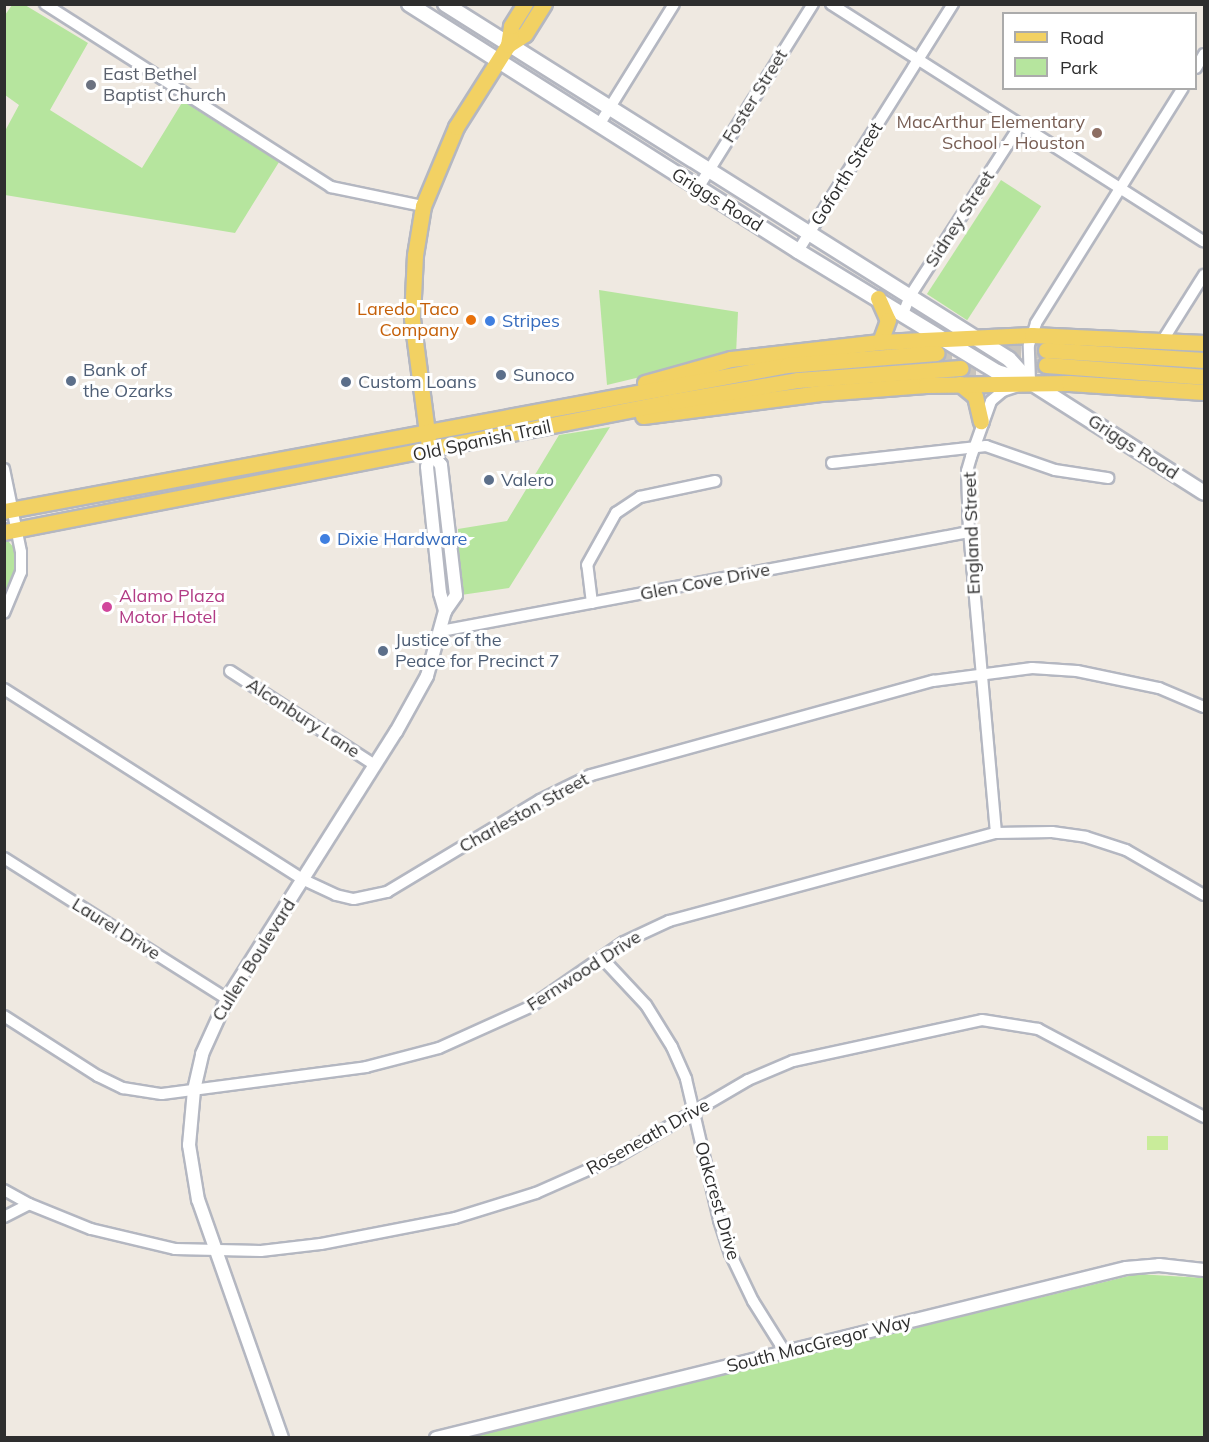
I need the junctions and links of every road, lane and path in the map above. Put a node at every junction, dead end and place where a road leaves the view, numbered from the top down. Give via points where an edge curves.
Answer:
1 (45, 4) edge
2 (409, 4) edge
3 (445, 4) edge
4 (525, 4) edge
5 (544, 4) edge
6 (674, 4) edge
7 (813, 4) edge
8 (831, 4) edge
9 (953, 4) edge
10 (508, 45) junction
11 (917, 60) junction
12 (498, 61) junction
13 (1182, 90) edge
14 (610, 106) junction
15 (599, 125) junction
16 (1020, 125) junction
17 (710, 169) junction
18 (698, 188) junction
19 (1119, 188) junction
20 (423, 206) junction
21 (810, 232) junction
22 (1204, 242) edge
23 (798, 251) junction
24 (1204, 275) edge
25 (910, 296) junction
26 (879, 298) junction
27 (903, 314) junction
28 (1032, 335) junction
29 (972, 336) junction
30 (1163, 340) junction
31 (880, 342) junction
32 (1204, 343) edge
33 (939, 345) junction
34 (1204, 360) edge
35 (961, 368) tunnel mouth
36 (1204, 376) edge
37 (1030, 382) junction
38 (960, 384) junction
39 (1204, 392) edge
40 (617, 395) junction
41 (600, 398) junction
42 (608, 415) junction
43 (981, 422) junction
44 (427, 430) junction
45 (974, 446) junction
46 (430, 452) junction
47 (292, 456) junction
48 (832, 463) dead end
49 (4, 469) edge
50 (294, 478) junction
51 (1108, 478) dead end
52 (159, 481) junction
53 (715, 481) dead end
54 (1204, 493) edge
55 (161, 503) junction
56 (8, 511) edge
57 (10, 531) edge
58 (969, 532) junction
59 (592, 603) junction
60 (4, 614) edge
61 (441, 632) junction
62 (230, 671) dead end
63 (980, 672) junction
64 (4, 689) edge
65 (1204, 707) edge
66 (375, 765) junction
67 (996, 833) junction
68 (4, 858) edge
69 (304, 880) junction
70 (1204, 895) edge
71 (602, 958) junction
72 (227, 999) junction
73 (4, 1016) edge
74 (194, 1090) junction
75 (693, 1112) junction
76 (1204, 1117) edge
77 (4, 1190) edge
78 (29, 1204) junction
79 (4, 1217) edge
80 (217, 1253) junction
81 (1204, 1270) edge
82 (785, 1352) junction
83 (282, 1437) edge
84 (436, 1437) edge

1 - 20 street via 331,187
2 - 12 main road, Griggs Road
3 - 10 main road, Griggs Road
4 - 10 main road, Cullen Boulevard via 511,26
5 - 10 main road, Cullen Boulevard via 525,34
6 - 14 street
7 - 17 street, Foster Street
8 - 11 street
9 - 11 street, Goforth Street
10 - 12 main road, Cullen Boulevard
10 - 14 main road, Griggs Road
11 - 16 street
11 - 21 street, Goforth Street
12 - 15 main road, Griggs Road
12 - 20 main road, Cullen Boulevard via 456,127
13 - 19 street
14 - 15 street
14 - 17 main road, Griggs Road
15 - 18 main road, Griggs Road
16 - 19 street
16 - 25 street, Sidney Street
17 - 18 street, Foster Street
17 - 21 main road, Griggs Road
18 - 23 main road, Griggs Road
19 - 22 street
19 - 28 street
20 - 44 main road, Cullen Boulevard via 415,255 412,318
21 - 23 street, Goforth Street
21 - 25 main road, Griggs Road
23 - 26 main road, Griggs Road
24 - 30 street
25 - 27 street, Sidney Street
25 - 29 main road, Griggs Road
26 - 27 main road, Griggs Road
26 - 31 main road via 888,320
27 - 33 main road, Griggs Road
28 - 29 main road
28 - 30 main road
28 - 37 street
29 - 33 main road
29 - 37 main road, Griggs Road via 1009,359
30 - 32 main road
31 - 33 main road
31 - 40 main road via 731,359 670,374
33 - 37 main road, Griggs Road
33 - 40 main road, Old Spanish Trail via 787,365
34 - 36 main road via 1046,358
35 - 42 main road, Old Spanish Trail via 798,380
37 - 38 main road
37 - 39 main road via 1135,385
37 - 43 street, England Street via 997,396
37 - 54 main road, Griggs Road
38 - 42 main road via 821,393 649,416
38 - 43 main road via 975,396
40 - 41 main road, Old Spanish Trail
41 - 42 main road
41 - 44 main road, Old Spanish Trail
42 - 46 main road, Old Spanish Trail
43 - 45 street, England Street
44 - 46 main road, Cullen Boulevard
44 - 47 main road, Old Spanish Trail
45 - 48 street
45 - 51 street via 986,446 1055,470
45 - 58 street, England Street via 967,471
46 - 50 main road, Old Spanish Trail
46 - 61 street, Cullen Boulevard via 441,465 454,553 456,594 446,611
47 - 50 main road
47 - 52 main road, Old Spanish Trail
49 - 56 street
50 - 55 main road, Old Spanish Trail
52 - 55 main road
52 - 56 main road, Old Spanish Trail
53 - 59 street via 640,497 616,513 587,565
55 - 57 main road, Old Spanish Trail
56 - 57 street
57 - 60 street via 21,572
58 - 59 street, Glen Cove Drive
58 - 63 street, England Street
59 - 61 street, Glen Cove Drive
61 - 66 street, Cullen Boulevard via 427,676
62 - 66 street, Alconbury Lane
63 - 65 street, Charleston Street via 1032,668 1077,671 1159,688
63 - 67 street, England Street
63 - 69 street, Charleston Street via 933,681 591,775 540,800 371,898 336,895
64 - 69 street, Charleston Street
66 - 69 street, Cullen Boulevard
67 - 70 street, Fernwood Drive via 1052,832 1086,837 1126,850
67 - 71 street, Fernwood Drive via 669,921 642,932
68 - 72 street, Laurel Drive
69 - 72 street, Cullen Boulevard
71 - 74 street, Fernwood Drive via 530,1007 439,1048 366,1067
71 - 75 street, Oakcrest Drive via 660,1026 686,1079
72 - 74 street, Cullen Boulevard via 202,1054
73 - 74 street, Fernwood Drive via 123,1088 162,1094
74 - 80 street, Cullen Boulevard via 189,1145 192,1169
75 - 76 street, Roseneath Drive via 748,1080 793,1061 982,1020 1038,1029
75 - 80 street, Roseneath Drive via 615,1158 501,1205 321,1244
75 - 82 street, Oakcrest Drive via 730,1253 753,1301
77 - 78 street, Roseneath Drive
78 - 79 street
78 - 80 street, Roseneath Drive via 143,1243
80 - 83 street, Cullen Boulevard
81 - 82 street, South MacGregor Way via 1159,1265 1126,1268
82 - 84 street, South MacGregor Way

